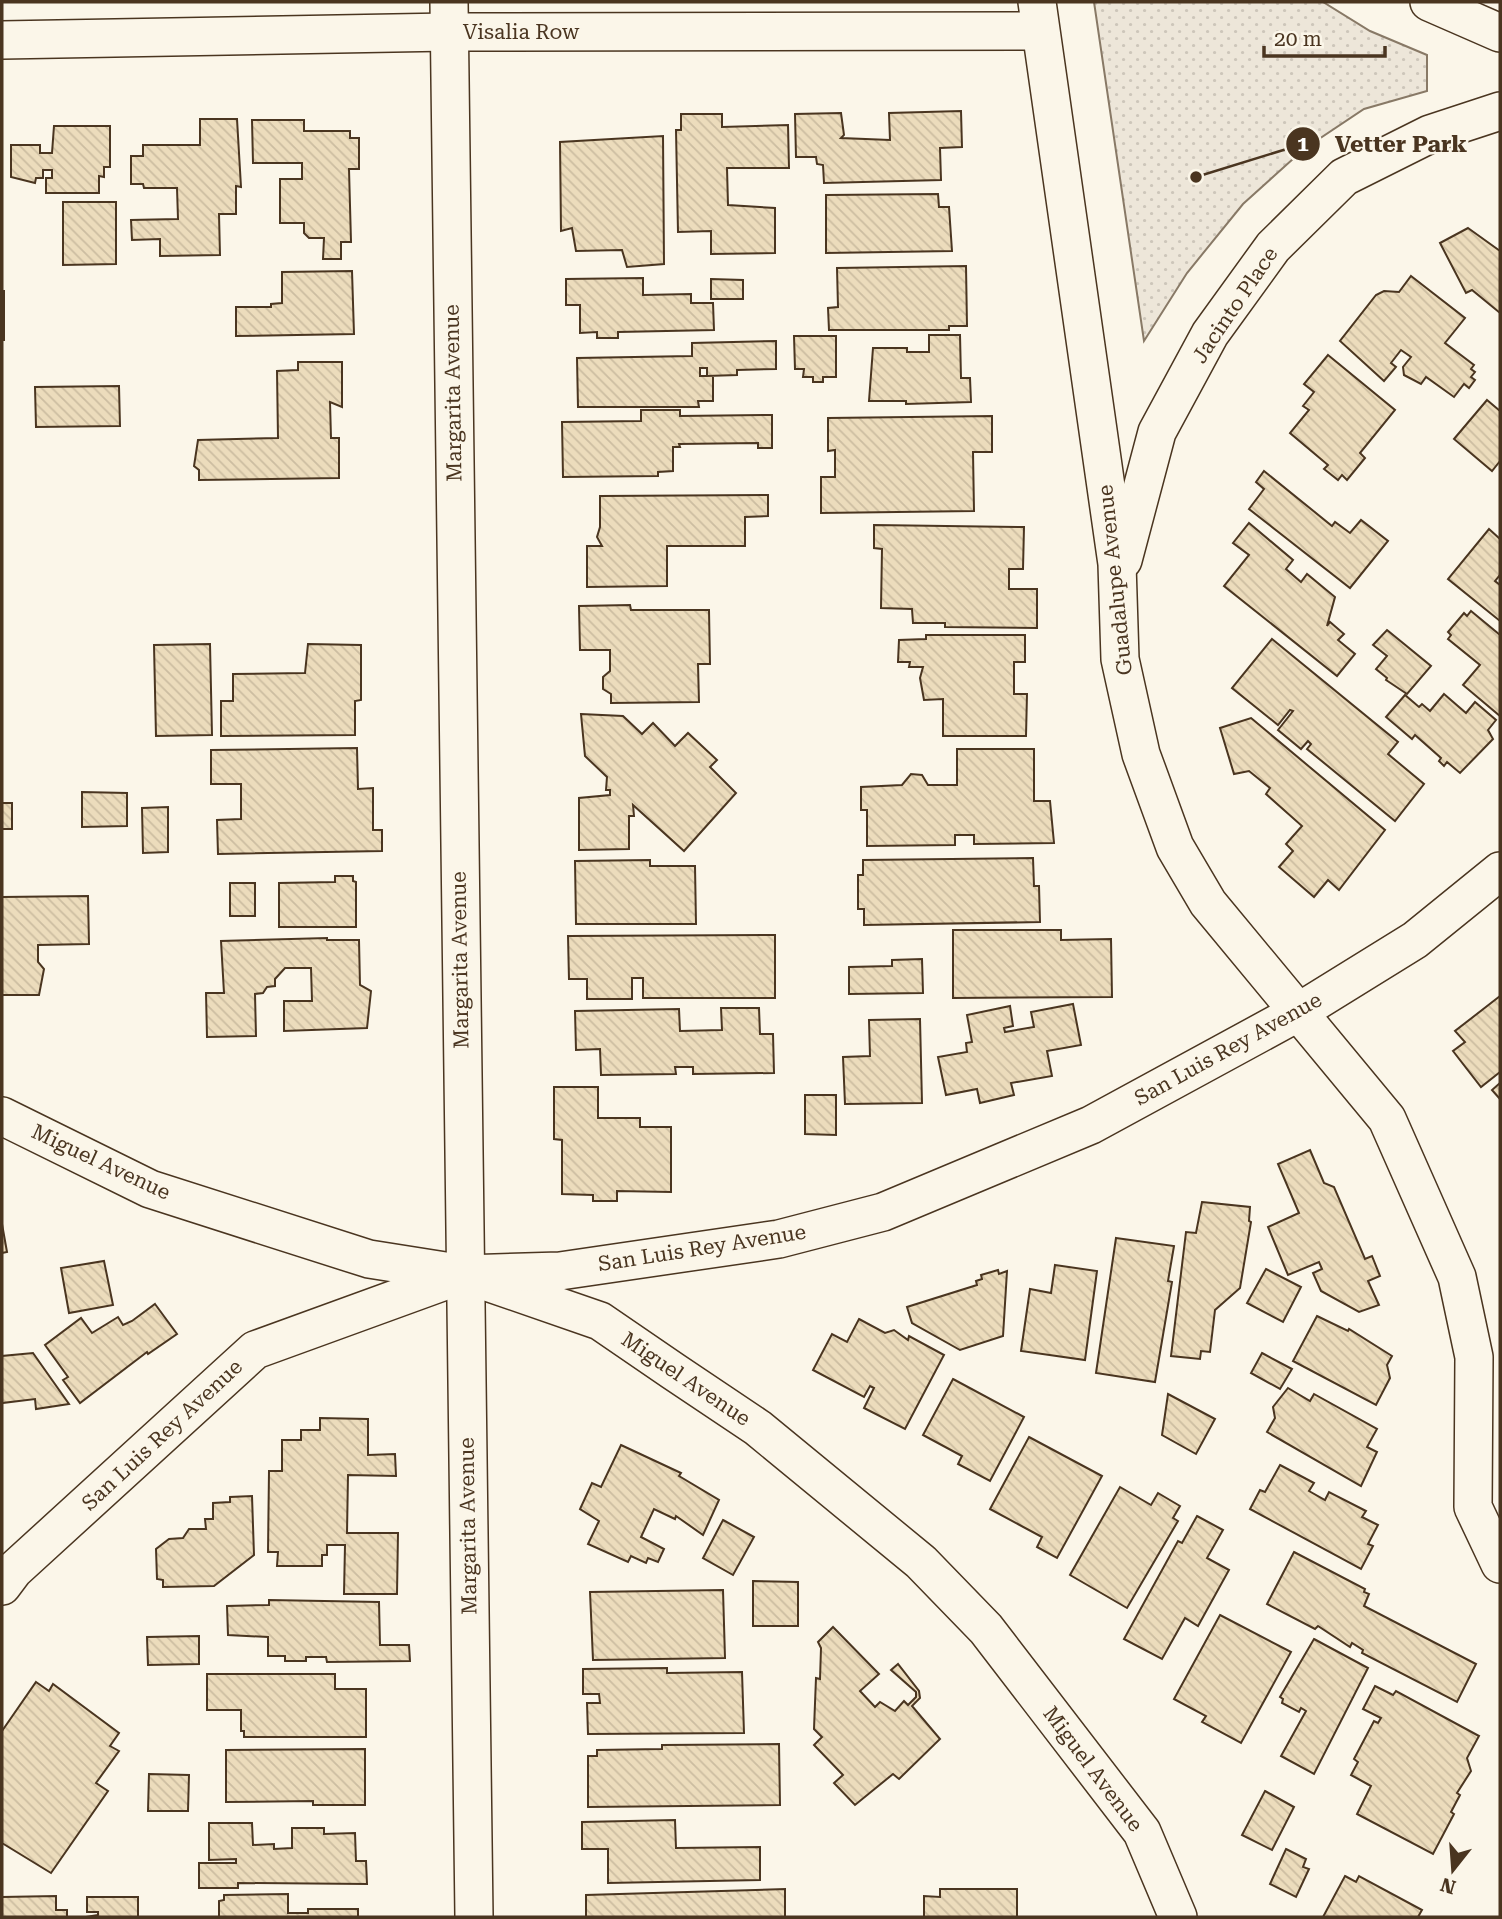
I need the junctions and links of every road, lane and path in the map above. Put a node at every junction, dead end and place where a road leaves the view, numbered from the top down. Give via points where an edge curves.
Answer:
1 (1429, 2) edge
2 (1038, 16) edge
3 (449, 17) edge
4 (1500, 33) edge
5 (2, 40) edge
6 (1500, 111) edge
7 (1120, 659) junction
8 (1500, 872) edge
9 (1297, 1013) junction
10 (2, 1116) edge
11 (464, 1274) junction
12 (1500, 1564) edge
13 (2, 1586) edge
14 (474, 1917) edge
15 (1178, 1917) edge

1 - 4 street
2 - 3 street, Visalia Row
2 - 7 street, Guadalupe Avenue via 1117,564
3 - 5 street, Visalia Row
3 - 11 street, Margarita Avenue
6 - 7 street, Jacinto Place via 1430,134 1344,177 1273,247 1210,334 1157,432 1124,558
7 - 9 street, Guadalupe Avenue via 1141,754 1175,847 1208,903
8 - 9 street, San Luis Rey Avenue via 1415,940
9 - 11 street, San Luis Rey Avenue via 1091,1125 883,1212 779,1239 560,1271
9 - 12 street, Guadalupe Avenue via 1387,1119 1457,1278 1474,1357 1473,1507
10 - 11 street, Miguel Avenue via 150,1189 369,1259
11 - 13 street, San Luis Rey Avenue via 255,1350 14,1570
11 - 14 street, Margarita Avenue
11 - 15 street, Miguel Avenue via 600,1321 758,1428 921,1562 986,1629 1142,1832

